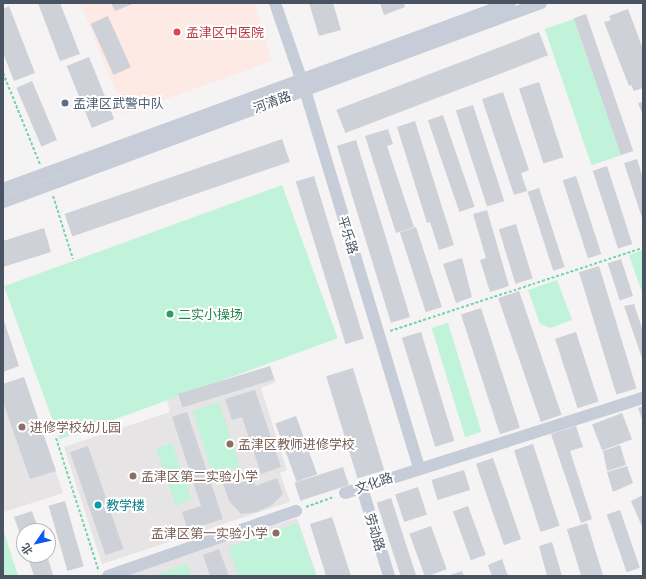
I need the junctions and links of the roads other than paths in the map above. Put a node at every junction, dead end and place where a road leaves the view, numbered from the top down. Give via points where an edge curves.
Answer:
1 (275, 3) edge
2 (510, 3) edge
3 (541, 3) edge
4 (303, 85) junction
5 (3, 189) edge
6 (3, 202) edge
7 (643, 398) edge
8 (419, 468) junction
9 (362, 488) junction
10 (345, 494) road end
11 (296, 511) road end
12 (108, 576) edge
13 (388, 576) edge

1 - 4 street, 平乐路
2 - 4 street, 河清路
3 - 4 street, 河清路
4 - 5 street, 河清路
4 - 6 street, 河清路
4 - 8 street, 平乐路
7 - 8 street, 文化路
8 - 9 street, 文化路
9 - 10 street, 文化路
9 - 13 street, 劳动路
11 - 12 street

